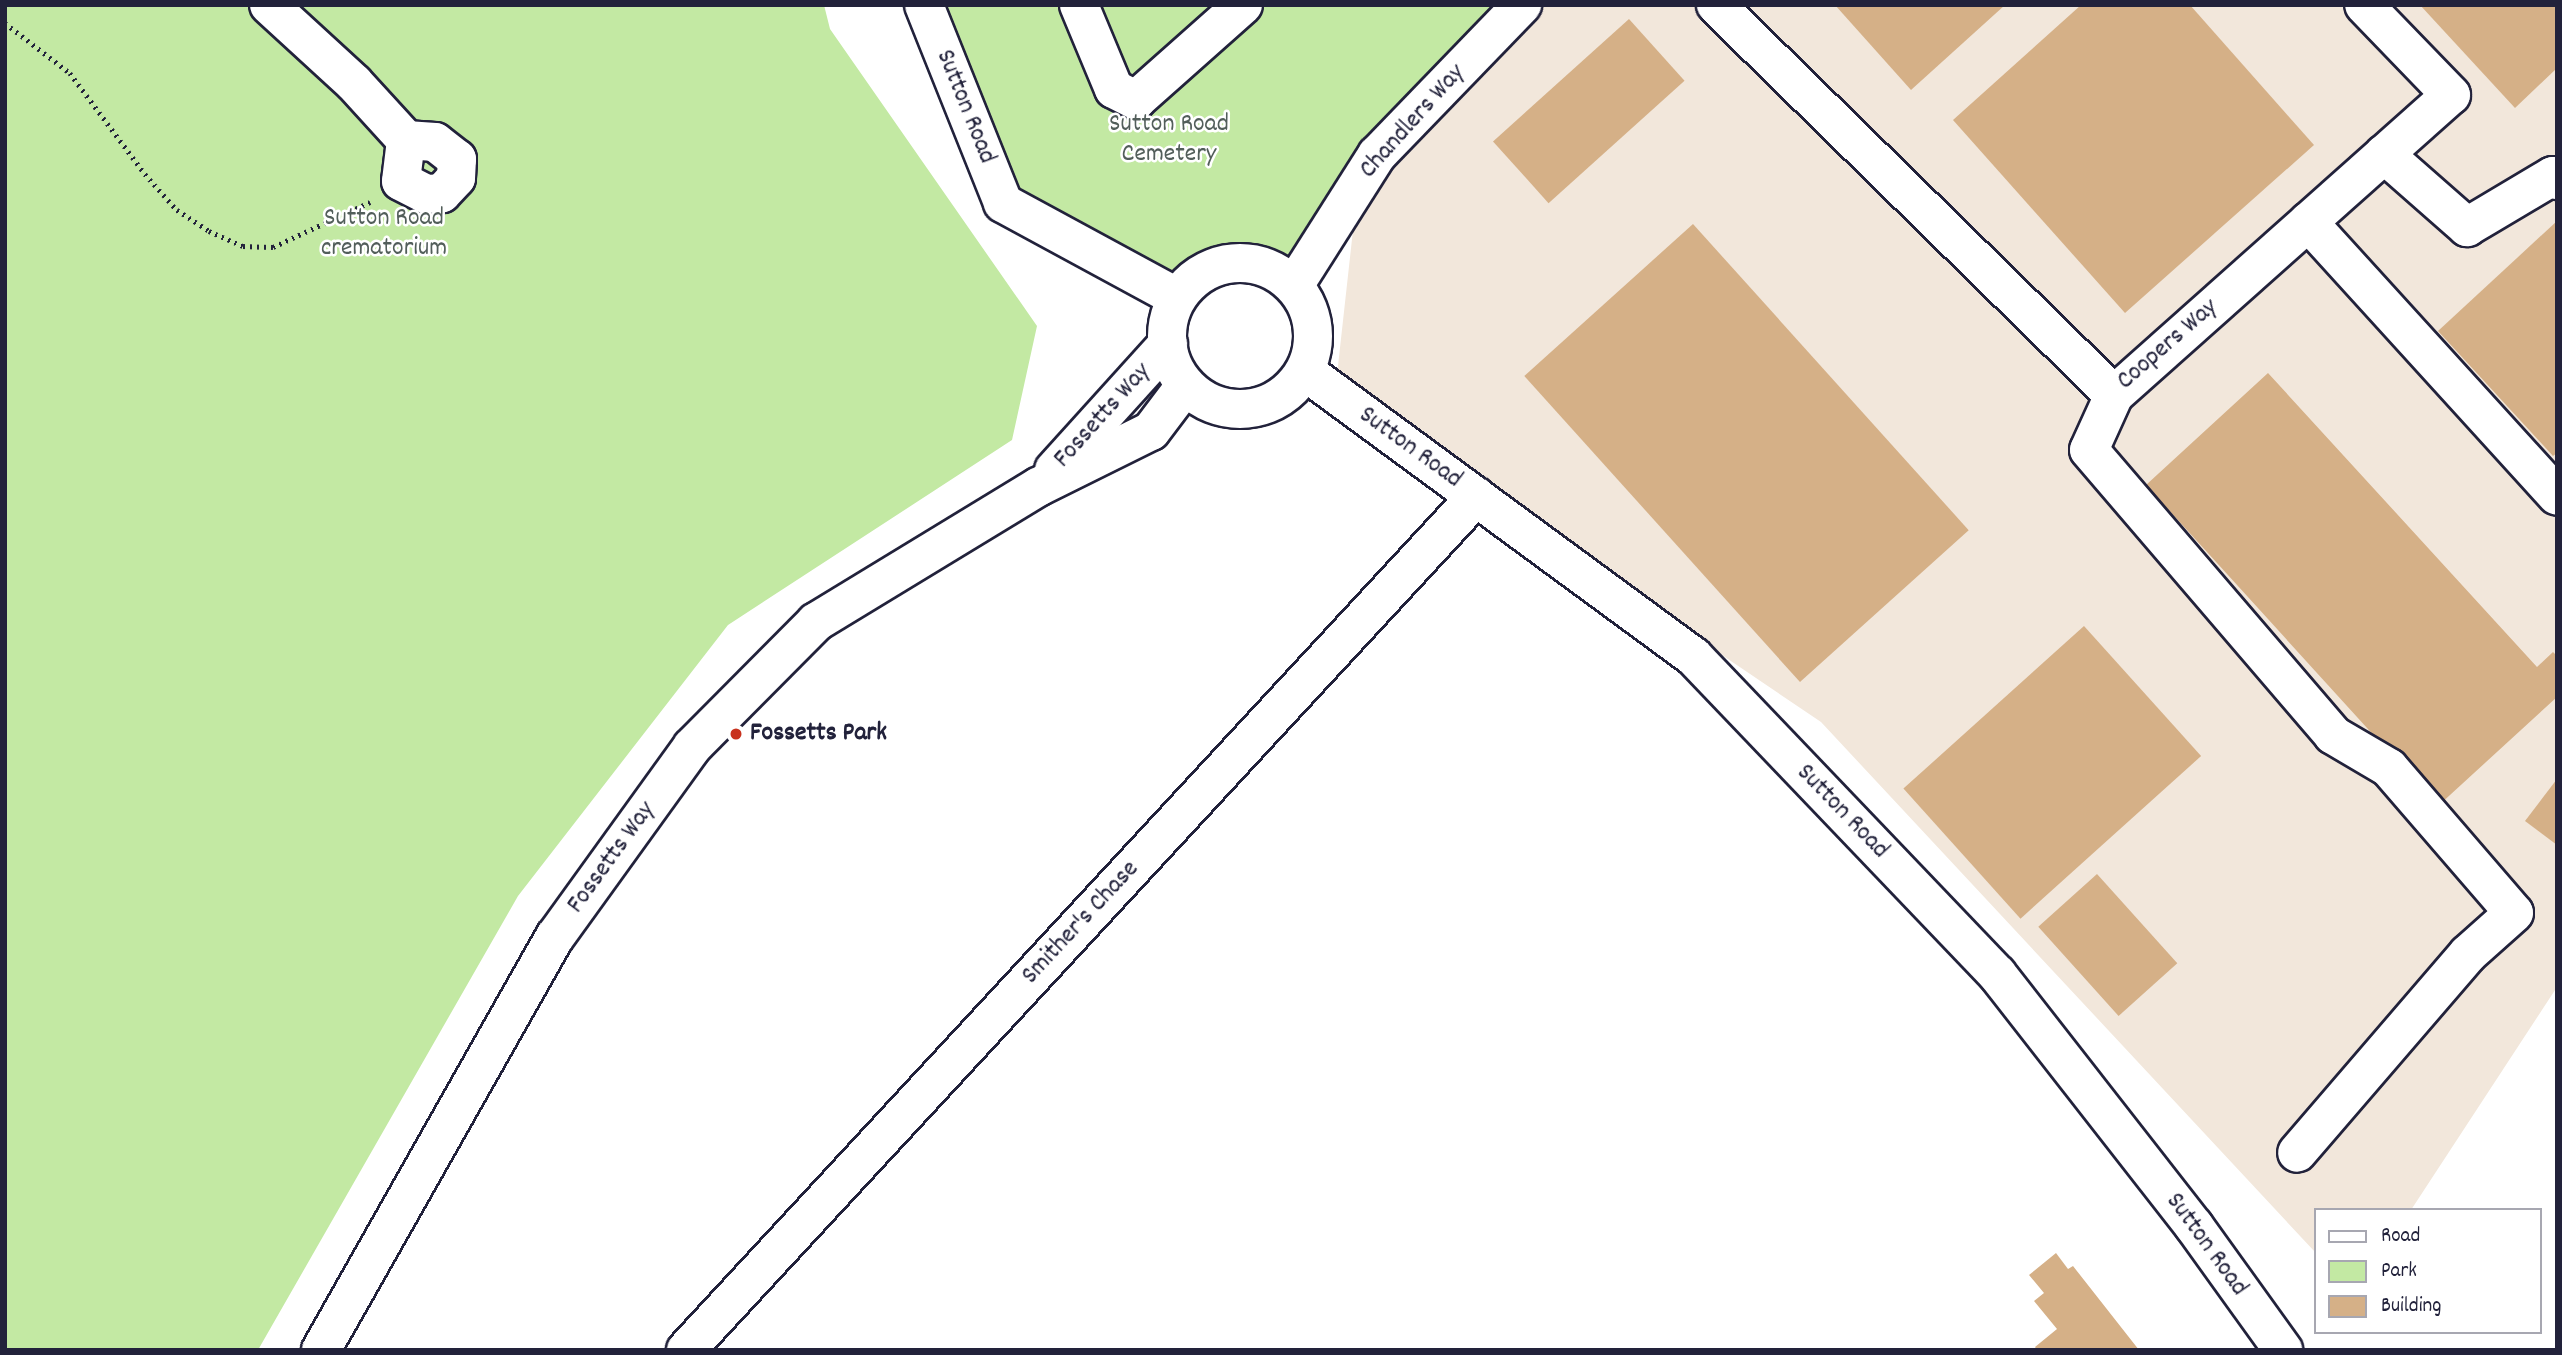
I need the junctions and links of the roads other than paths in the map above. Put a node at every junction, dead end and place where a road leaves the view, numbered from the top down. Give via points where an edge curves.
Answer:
1 (269, 5) edge
2 (924, 5) edge
3 (1079, 5) edge
4 (1243, 5) edge
5 (1522, 5) edge
6 (1716, 5) edge
7 (2364, 5) edge
8 (406, 140) junction
9 (2384, 154) junction
10 (2557, 180) edge
11 (2308, 222) junction
12 (1295, 284) junction
13 (1176, 298) junction
14 (1168, 344) junction
15 (1306, 372) junction
16 (1185, 386) junction
17 (2114, 395) junction
18 (1038, 487) junction
19 (2557, 496) edge
20 (1476, 497) junction
21 (2297, 1153) dead end
22 (321, 1350) edge
23 (686, 1350) edge
24 (2283, 1350) edge

1 - 8 street via 354,83
2 - 13 street, Sutton Road via 1003,203
3 - 4 street via 1114,89 1136,100
5 - 12 street, Chandlers Way via 1377,155
6 - 17 street, Coopers Way
7 - 9 street, Coopers Way via 2451,94
8 - 8 street via 435,142 457,159 456,178 442,193 426,194 401,181
9 - 10 street via 2467,227 2553,176
9 - 11 street, Coopers Way
11 - 17 street, Coopers Way
11 - 19 street
12 - 13 street via 1254,262 1209,268
12 - 15 street via 1313,318 1314,348
13 - 14 street via 1166,328
14 - 16 street via 1171,364
14 - 18 street, Fossetts Way
15 - 16 street via 1268,405 1222,408
15 - 20 street, Sutton Road
16 - 18 street, Fossetts Way via 1151,431
17 - 21 street via 2088,450 2333,735 2389,768 2514,913 2468,954
18 - 22 street, Fossetts Way via 816,622 692,747 555,937
20 - 23 street, Smither's Chase
20 - 24 street, Sutton Road via 1694,657 1997,974 2194,1226

